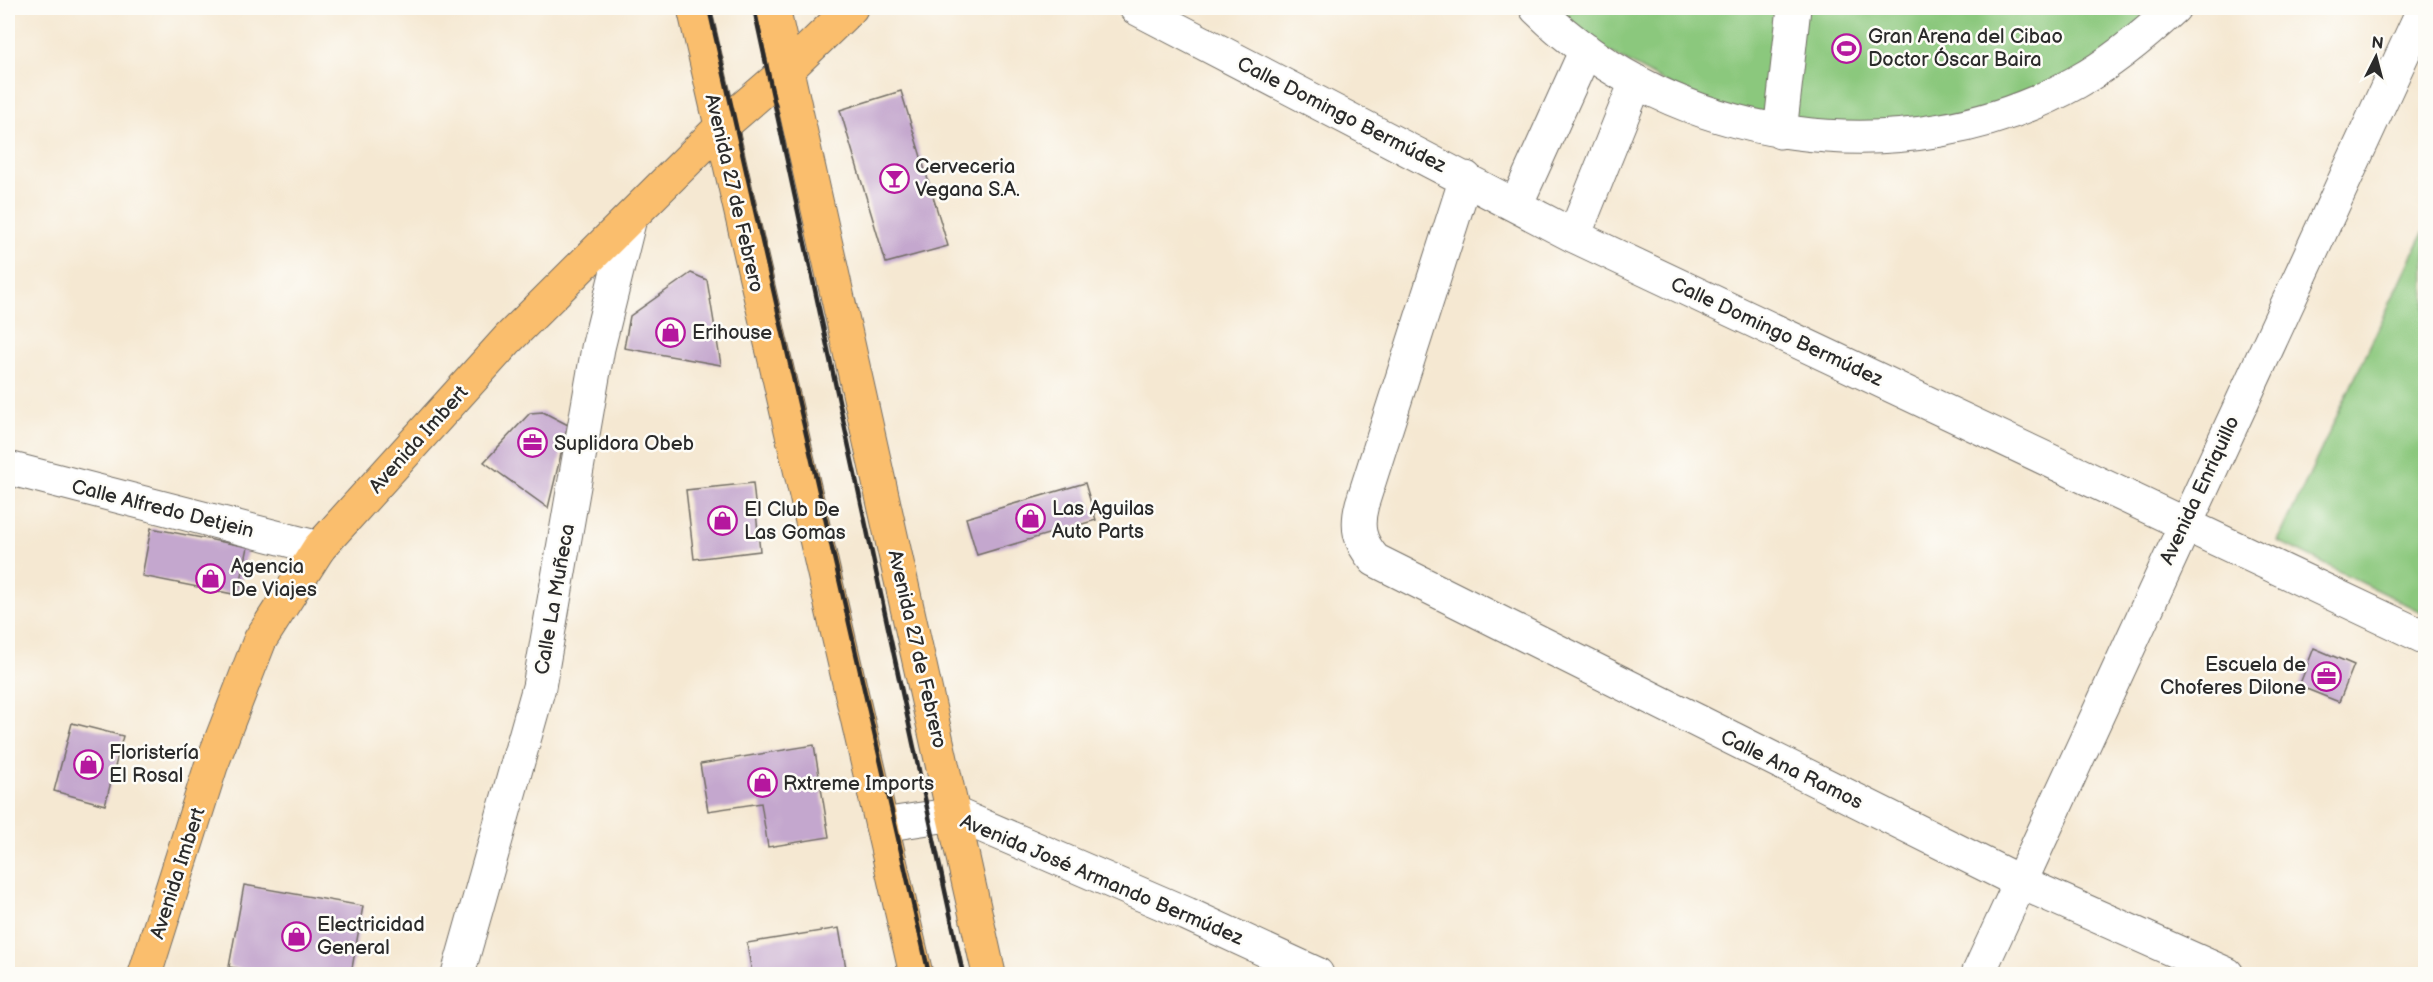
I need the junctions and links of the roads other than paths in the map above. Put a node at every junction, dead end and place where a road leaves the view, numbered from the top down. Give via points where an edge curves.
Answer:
1 (694, 8) edge
2 (773, 8) edge
3 (850, 8) edge
4 (1136, 8) edge
5 (1794, 8) edge
6 (2174, 8) edge
7 (2421, 10) edge
8 (1546, 11) edge
9 (1586, 50) junction
10 (787, 70) junction
11 (1636, 82) junction
12 (720, 129) junction
13 (1780, 132) junction
14 (1466, 178) junction
15 (1516, 205) junction
16 (630, 218) junction
17 (1574, 236) junction
18 (8, 468) edge
19 (2185, 522) junction
20 (320, 548) junction
21 (2426, 638) edge
22 (955, 814) junction
23 (882, 825) junction
24 (2020, 882) junction
25 (145, 975) edge
26 (458, 975) edge
27 (915, 975) edge
28 (989, 975) edge
29 (1317, 975) edge
30 (1978, 975) edge
31 (2227, 975) edge

1 - 12 main road, Avenida 27 de Febrero
2 - 10 main road, Avenida 27 de Febrero
3 - 10 main road, Avenida Imbert
4 - 14 street, Calle Domingo Bermúdez
5 - 13 street
6 - 13 street via 2141,39 2077,82 2008,113 1933,132 1857,138
7 - 19 street, Avenida Enriquillo
8 - 9 street
9 - 11 street
9 - 15 street
10 - 12 main road, Avenida Imbert
10 - 22 main road, Avenida 27 de Febrero
11 - 13 street via 1706,113
11 - 17 street
12 - 16 main road, Avenida Imbert
12 - 23 main road, Avenida 27 de Febrero
14 - 15 street, Calle Domingo Bermúdez
14 - 24 street, Calle Ana Ramos via 1362,504 1359,535 1365,548 1388,568
15 - 17 street, Calle Domingo Bermúdez
16 - 20 main road, Avenida Imbert via 508,339
16 - 26 street, Calle La Muñeca via 598,348 538,687
17 - 19 street, Calle Domingo Bermúdez
18 - 20 street, Calle Alfredo Detjein
19 - 21 street, Calle Domingo Bermúdez
19 - 24 street, Avenida Enriquillo
20 - 25 main road, Avenida Imbert via 260,640 211,766
22 - 23 street, Avenida José Armando Bermúdez
22 - 28 main road, Avenida 27 de Febrero
22 - 29 street, Avenida José Armando Bermúdez
23 - 27 main road, Avenida 27 de Febrero
24 - 30 street, Avenida Enriquillo
24 - 31 street, Calle Ana Ramos

